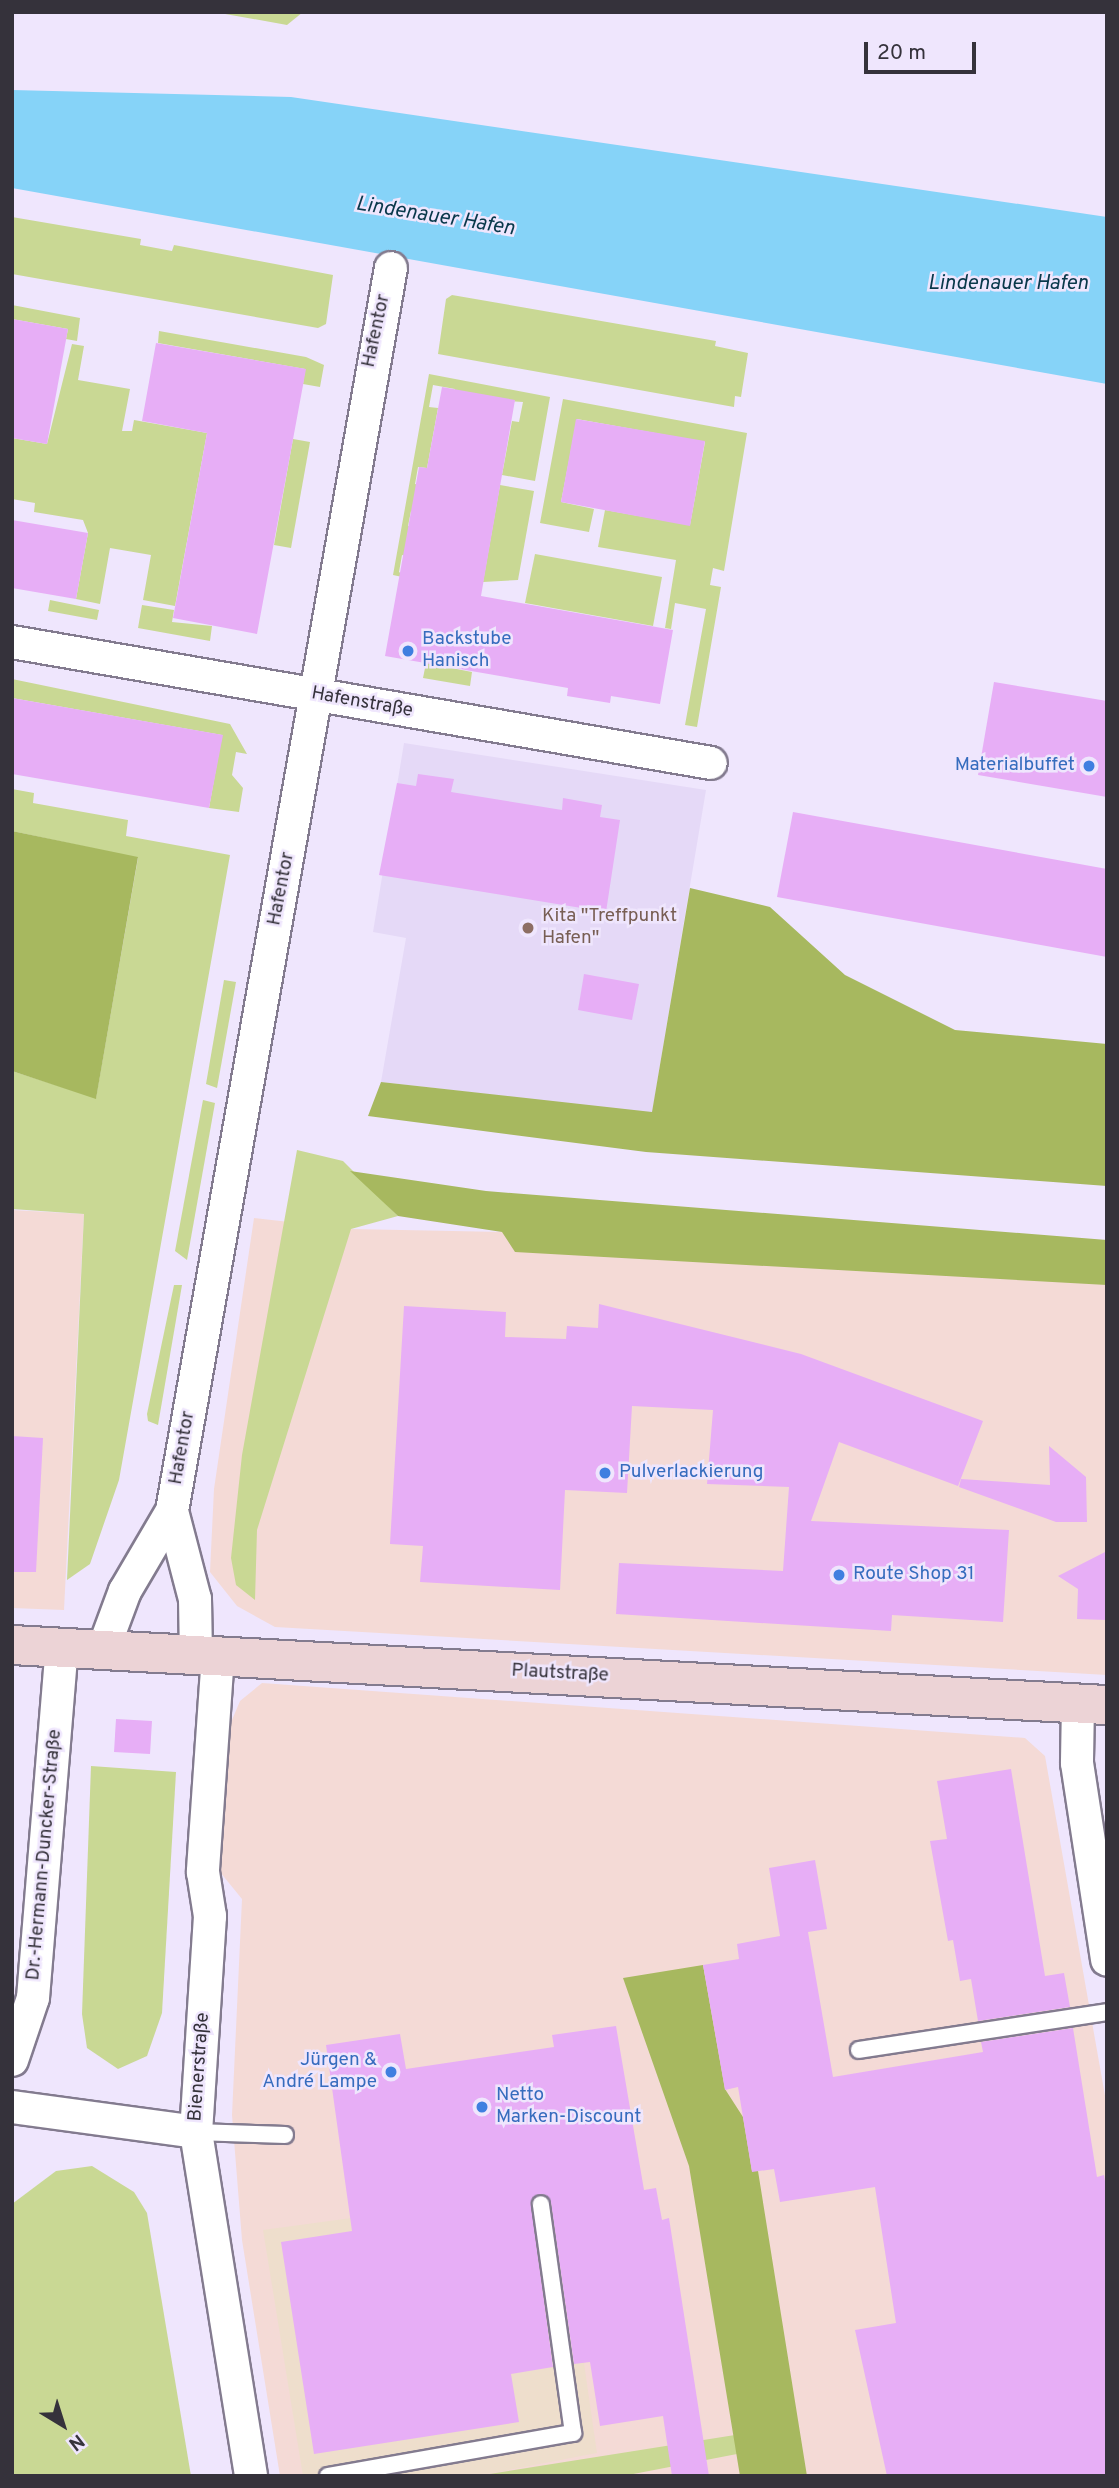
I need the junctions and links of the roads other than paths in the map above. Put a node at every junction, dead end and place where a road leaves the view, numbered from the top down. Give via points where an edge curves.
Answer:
1 (391, 268) dead end
2 (12, 642) edge
3 (316, 695) junction
4 (711, 763) dead end
5 (172, 1511) junction
6 (12, 1645) edge
7 (62, 1648) junction
8 (103, 1650) junction
9 (207, 1655) junction
10 (1092, 1704) edge
11 (1107, 1960) edge
12 (1107, 2012) edge
13 (859, 2050) dead end
14 (12, 2060) edge
15 (12, 2107) edge
16 (196, 2132) junction
17 (285, 2135) dead end
18 (541, 2204) dead end
19 (251, 2476) edge
20 (328, 2476) edge

1 - 3 street, Hafentor
2 - 3 street, Hafenstraße
3 - 4 street, Hafenstraße
3 - 5 street, Hafentor
5 - 8 street, Hafentor via 125,1591
5 - 9 street, Hafentor
6 - 7 main road, Plautstraße
7 - 8 main road, Plautstraße
7 - 14 street, Dr.-Hermann-Duncker-Straße via 33,1998
8 - 9 main road, Plautstraße
9 - 10 main road, Plautstraße
9 - 16 street, Bienerstraße via 203,1872 209,1916
10 - 11 street via 1077,1763
12 - 13 lane
15 - 16 street
16 - 17 lane
16 - 19 street, Bienerstraße
18 - 20 lane via 573,2433

